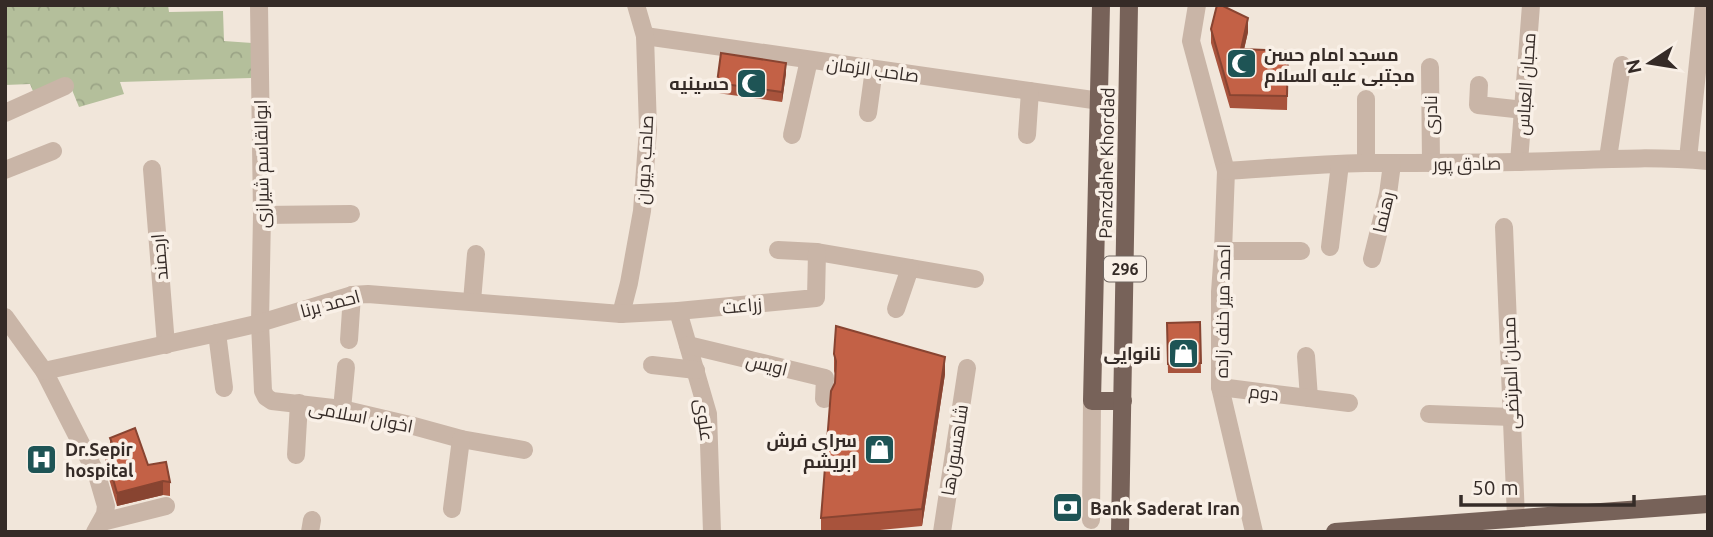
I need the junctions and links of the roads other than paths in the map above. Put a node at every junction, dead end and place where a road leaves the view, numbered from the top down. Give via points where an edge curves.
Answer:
1 (259, 5) edge
2 (636, 5) edge
3 (1101, 5) edge
4 (1129, 5) edge
5 (1196, 5) edge
6 (1531, 5) edge
7 (1704, 5) edge
8 (645, 36) junction
9 (809, 60) junction
10 (1622, 65) dead end
11 (1430, 66) dead end
12 (874, 69) junction
13 (65, 86) dead end
14 (1479, 86) dead end
15 (1030, 92) junction
16 (1366, 99) dead end
17 (1100, 101) junction
18 (1524, 110) junction
19 (5, 113) edge
20 (868, 113) dead end
21 (792, 135) dead end
22 (1027, 135) dead end
23 (53, 150) dead end
24 (1608, 158) junction
25 (1688, 159) junction
26 (1708, 161) edge
27 (1519, 162) junction
28 (1366, 163) junction
29 (1431, 163) junction
30 (1340, 164) junction
31 (1392, 164) junction
32 (152, 169) dead end
33 (5, 170) edge
34 (1226, 171) junction
35 (351, 214) dead end
36 (262, 215) junction
37 (1504, 227) dead end
38 (1330, 247) dead end
39 (778, 250) dead end
40 (1223, 251) junction
41 (1301, 251) dead end
42 (817, 252) junction
43 (476, 254) dead end
44 (1372, 259) dead end
45 (910, 268) junction
46 (975, 279) dead end
47 (352, 295) junction
48 (472, 301) junction
49 (896, 309) dead end
50 (678, 311) junction
51 (621, 314) junction
52 (5, 317) edge
53 (260, 323) junction
54 (217, 333) junction
55 (349, 340) dead end
56 (166, 345) junction
57 (688, 345) junction
58 (1306, 356) dead end
59 (652, 365) dead end
60 (346, 367) dead end
61 (967, 369) dead end
62 (695, 370) junction
63 (44, 371) junction
64 (1220, 387) junction
65 (224, 388) dead end
66 (1309, 398) junction
67 (824, 399) dead end
68 (1093, 401) junction
69 (1124, 401) junction
70 (299, 403) junction
71 (1349, 403) dead end
72 (342, 410) junction
73 (1429, 414) dead end
74 (1512, 417) junction
75 (461, 439) junction
76 (524, 450) dead end
77 (296, 455) dead end
78 (1708, 504) edge
79 (166, 506) dead end
80 (452, 509) dead end
81 (1516, 519) junction
82 (1090, 520) dead end
83 (98, 527) edge
84 (712, 532) edge
85 (942, 532) edge
86 (1120, 532) edge
87 (1254, 532) edge
88 (1335, 532) edge

1 - 36 street, ابوالقاسم شیرازی
2 - 8 street, صاحب دیوان
3 - 17 main road, Panzdahe Khordad / 296
4 - 69 main road, Panzdahe Khordad / 296
5 - 34 street, احمد میر خلف زاده via 1191,41
6 - 18 street, محبان العباس
7 - 25 street
8 - 9 street, صاحب الزمان
8 - 51 street, صاحب دیوان via 648,128 643,197
9 - 12 street, صاحب الزمان
9 - 21 street
10 - 24 street
11 - 29 street, نادری
12 - 15 street, صاحب الزمان
12 - 20 street
13 - 19 street
14 - 18 street via 1478,105
15 - 17 street, صاحب الزمان
15 - 22 street
16 - 28 street
17 - 68 main road, Panzdahe Khordad / 296
18 - 27 street, محبان العباس
23 - 33 street
24 - 25 street, صادق پور
24 - 27 street, صادق پور
25 - 26 street, صادق پور
27 - 29 street, صادق پور
28 - 30 street, صادق پور
28 - 31 street, صادق پور
29 - 31 street, صادق پور
30 - 34 street, صادق پور
30 - 38 street
31 - 44 street, رهنما
32 - 56 street, ارجمند
34 - 40 street, احمد میر خلف زاده
35 - 36 street
36 - 53 street, ابوالقاسم شیرازی
37 - 74 street, محبان المرتضی
39 - 42 street
40 - 41 street
40 - 64 street, احمد میر خلف زاده
42 - 45 street
42 - 50 street, زراعت via 816,298
43 - 48 street
45 - 46 street
45 - 49 street
47 - 48 street, احمد برنا
47 - 53 street, احمد برنا
47 - 55 street
48 - 51 street, احمد برنا
50 - 51 street, زراعت
50 - 57 street, علوی
52 - 63 street
53 - 54 street, احمد برنا
53 - 70 street, اخوان اسلامی via 263,391 272,401
54 - 56 street, احمد برنا
54 - 65 street
56 - 63 street, احمد برنا
57 - 62 street, علوی
57 - 67 street, اویس via 825,378
58 - 66 street
59 - 62 street
60 - 72 street
61 - 85 street, شاهسون‌ها
62 - 84 street, علوی via 708,414
63 - 83 street via 97,475 106,506
64 - 66 street, دوم
64 - 87 street, احمد میر خلف زاده
66 - 71 street, دوم
68 - 69 main road
68 - 82 street
69 - 86 main road, Panzdahe Khordad / 296
70 - 72 street, اخوان اسلامی
70 - 77 street
72 - 75 street, اخوان اسلامی
73 - 74 street
74 - 81 street, محبان المرتضی
75 - 76 street, اخوان اسلامی
75 - 80 street
78 - 81 main road
79 - 83 street
81 - 88 main road

